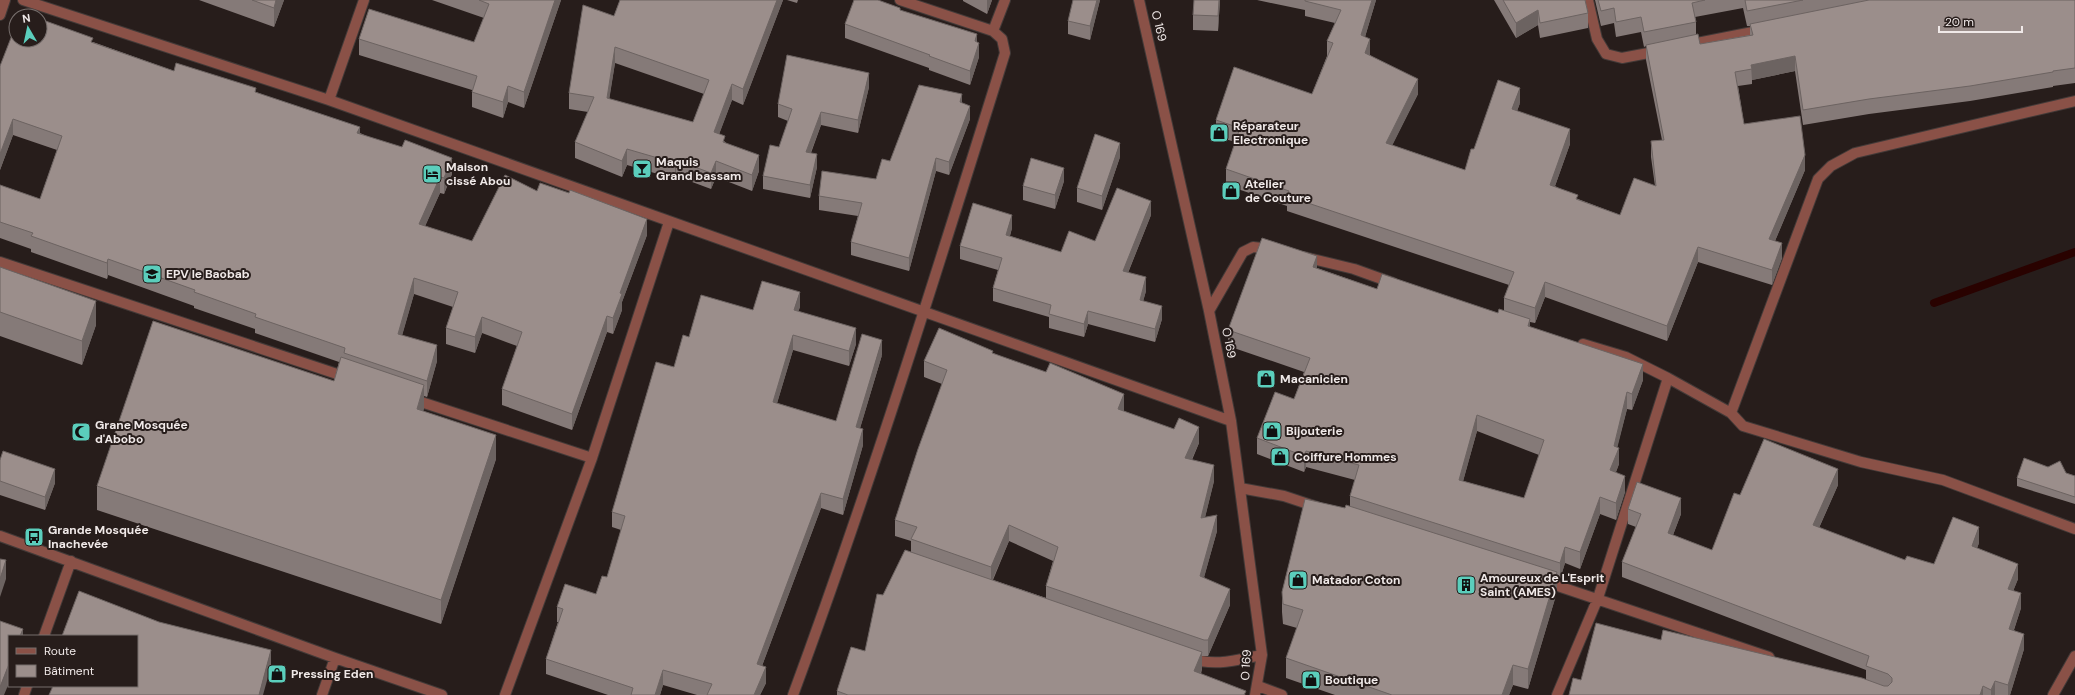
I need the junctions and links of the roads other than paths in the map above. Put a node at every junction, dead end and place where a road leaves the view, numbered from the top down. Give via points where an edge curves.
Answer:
1 (5, 0) edge
2 (23, 0) edge
3 (364, 0) edge
4 (900, 0) edge
5 (1005, 0) edge
6 (1139, 0) edge
7 (1588, 0) edge
8 (0, 15) edge
9 (1771, 28) edge
10 (993, 31) junction
11 (329, 100) junction
12 (2075, 101) edge
13 (669, 222) junction
14 (1280, 251) edge
15 (1295, 255) edge
16 (0, 262) edge
17 (1406, 287) edge
18 (1209, 311) junction
19 (924, 313) junction
20 (1575, 342) edge
21 (1668, 378) junction
22 (357, 380) edge
23 (402, 395) edge
24 (1730, 413) junction
25 (1231, 421) junction
26 (592, 458) junction
27 (1240, 488) junction
28 (1328, 511) edge
29 (2075, 529) edge
30 (0, 536) edge
31 (71, 561) junction
32 (1530, 577) edge
33 (1598, 598) junction
34 (44, 635) edge
35 (1262, 655) junction
36 (1181, 656) edge
37 (2075, 656) edge
38 (334, 658) junction
39 (1775, 659) edge
40 (1256, 690) edge
41 (322, 695) edge
42 (442, 695) edge
43 (505, 695) edge
44 (793, 695) edge
45 (1282, 695) edge
46 (1557, 695) edge
47 (2053, 695) edge

1 - 8 street
2 - 11 street
3 - 11 street
4 - 10 street
5 - 10 street
6 - 18 street, O 169
7 - 9 street via 1597,39 1606,54 1622,58
10 - 19 street via 1002,39 1005,53
11 - 13 street
12 - 24 street via 1855,154 1831,166 1818,179
13 - 19 street
13 - 26 street
14 - 18 street via 1253,247 1243,252
15 - 17 street via 1354,269
16 - 22 street
18 - 25 street, O 169
19 - 25 street
19 - 44 street via 841,566
20 - 21 street via 1626,357
21 - 24 street
21 - 33 street
23 - 26 street
24 - 29 street via 1743,426 1860,462 1943,480
25 - 27 street, O 169
26 - 43 street
27 - 28 street via 1284,496
27 - 35 street, O 169
30 - 31 street
31 - 34 street
31 - 38 street
32 - 33 street
33 - 39 street
33 - 46 street
35 - 36 street via 1216,663 1204,663
35 - 40 street, O 169
37 - 47 street
38 - 41 street
38 - 42 street
40 - 45 street

